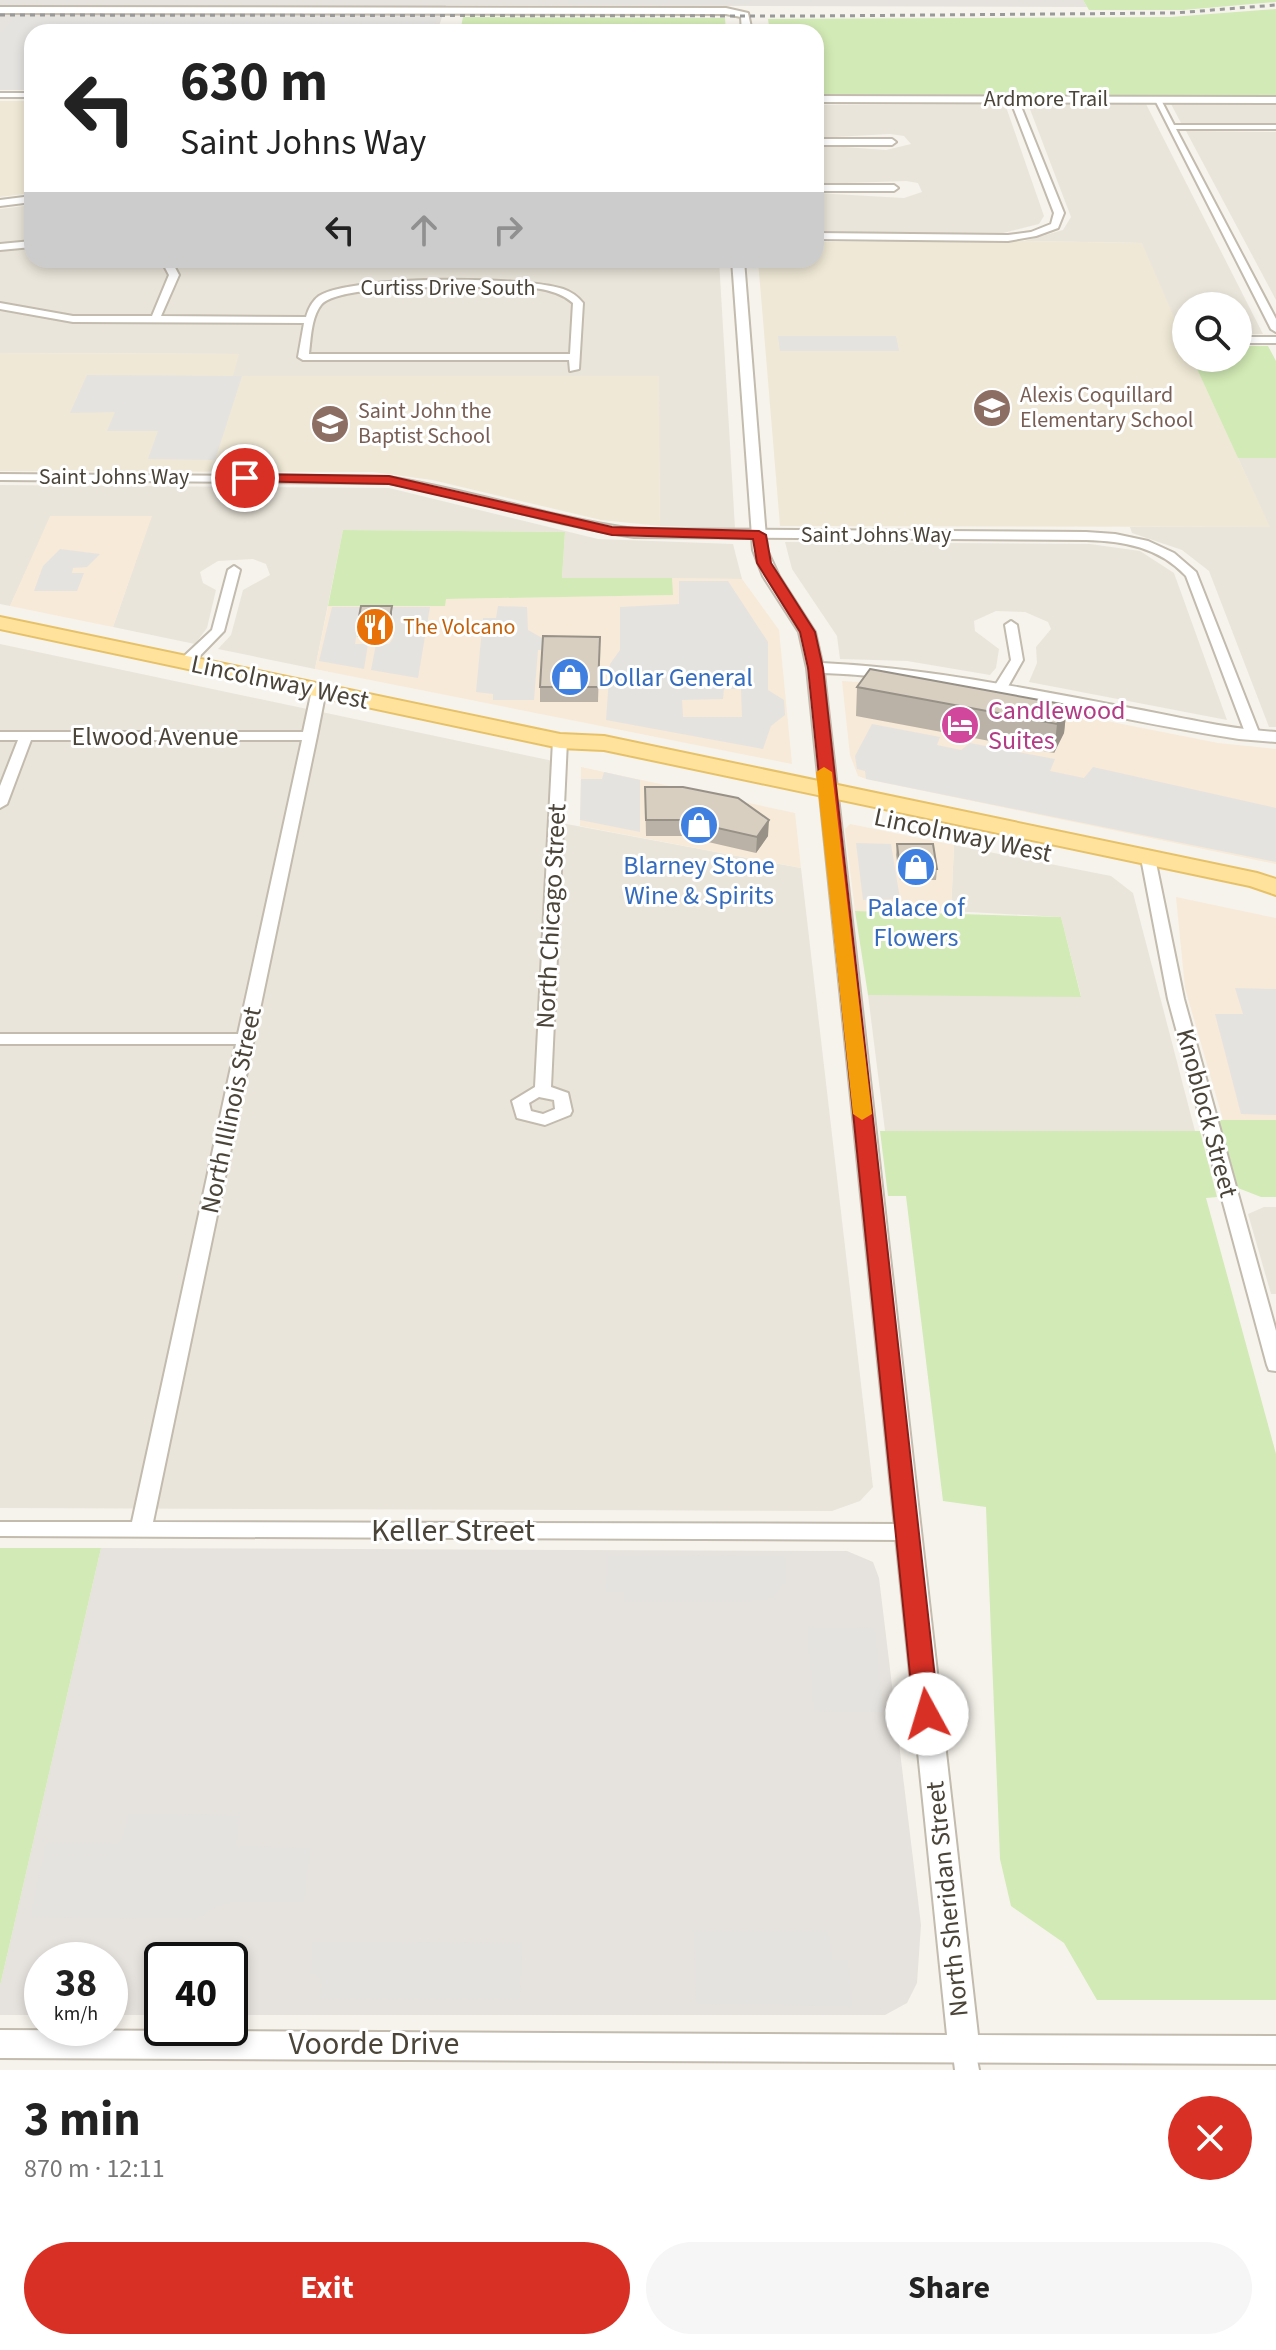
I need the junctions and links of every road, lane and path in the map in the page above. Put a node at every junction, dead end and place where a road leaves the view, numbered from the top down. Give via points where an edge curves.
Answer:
1 (0, 10) edge
2 (746, 24) edge
3 (0, 95) edge
4 (24, 95) edge
5 (824, 99) edge
6 (1014, 99) junction
7 (1157, 100) junction
8 (1276, 100) edge
9 (1171, 127) junction
10 (1276, 127) edge
11 (824, 142) edge
12 (892, 142) dead end
13 (824, 188) edge
14 (894, 188) dead end
15 (24, 200) edge
16 (0, 203) edge
17 (824, 236) edge
18 (24, 245) edge
19 (0, 247) edge
20 (170, 268) edge
21 (739, 268) edge
22 (0, 306) edge
23 (155, 320) junction
24 (309, 320) junction
25 (1276, 329) edge
26 (1252, 340) edge
27 (1276, 340) edge
28 (574, 357) junction
29 (574, 369) dead end
30 (0, 477) edge
31 (759, 535) junction
32 (234, 570) dead end
33 (0, 623) edge
34 (1011, 625) dead end
35 (186, 662) junction
36 (815, 668) junction
37 (1001, 687) junction
38 (319, 690) junction
39 (1253, 735) junction
40 (0, 736) edge
41 (26, 736) junction
42 (310, 736) junction
43 (1276, 737) edge
44 (560, 741) junction
45 (827, 798) junction
46 (0, 804) edge
47 (1151, 867) junction
48 (1276, 888) edge
49 (1276, 897) edge
50 (0, 1039) edge
51 (246, 1039) junction
52 (543, 1091) dead end
53 (1276, 1365) edge
54 (0, 1529) edge
55 (141, 1529) junction
56 (906, 1532) junction
57 (0, 2044) edge
58 (1276, 2050) edge
59 (966, 2058) edge

1 - 2 street via 741,13
3 - 4 street
5 - 6 street, Ardmore Trail
6 - 7 street, Ardmore Trail
6 - 17 street via 1058,222 1045,231 993,238
7 - 8 street, Ardmore Trail
7 - 9 street
9 - 10 street
9 - 25 street
11 - 12 street
13 - 14 street
15 - 16 street
18 - 19 street
20 - 23 street via 174,275
21 - 31 street, North Sheridan Street
22 - 23 street via 50,317
23 - 24 street
24 - 28 street via 303,357
24 - 28 street, Curtiss Drive South via 321,299 357,287 541,287 578,303
26 - 27 street
28 - 29 street, Curtiss Drive South
30 - 31 street, Saint Johns Way via 371,478 429,486 612,531
31 - 36 street, North Sheridan Street via 764,563 807,632
31 - 39 street, Saint Johns Way via 1086,536 1148,545 1192,575
32 - 35 street via 218,631
33 - 35 main road, Lincolnway West
34 - 37 street via 1017,660
35 - 38 main road, Lincolnway West
36 - 37 street via 915,672
36 - 45 street, North Sheridan Street
37 - 39 street
38 - 42 street, North Illinois Street
38 - 44 main road, Lincolnway West
39 - 43 street
40 - 41 street, Elwood Avenue
41 - 42 street, Elwood Avenue
41 - 46 street
42 - 51 street, North Illinois Street
44 - 45 main road, Lincolnway West via 596,756
44 - 52 street, North Chicago Street
45 - 47 main road, Lincolnway West
45 - 56 street, North Sheridan Street
47 - 48 main road, Lincolnway West via 1257,880
47 - 49 main road, Lincolnway West
47 - 53 street, Knoblock Street via 1176,999
50 - 51 street
51 - 55 street, North Illinois Street
54 - 55 street, Keller Street
55 - 56 street, Keller Street
56 - 59 street, North Sheridan Street
57 - 59 street, Voorde Drive
58 - 59 street, Voorde Drive

